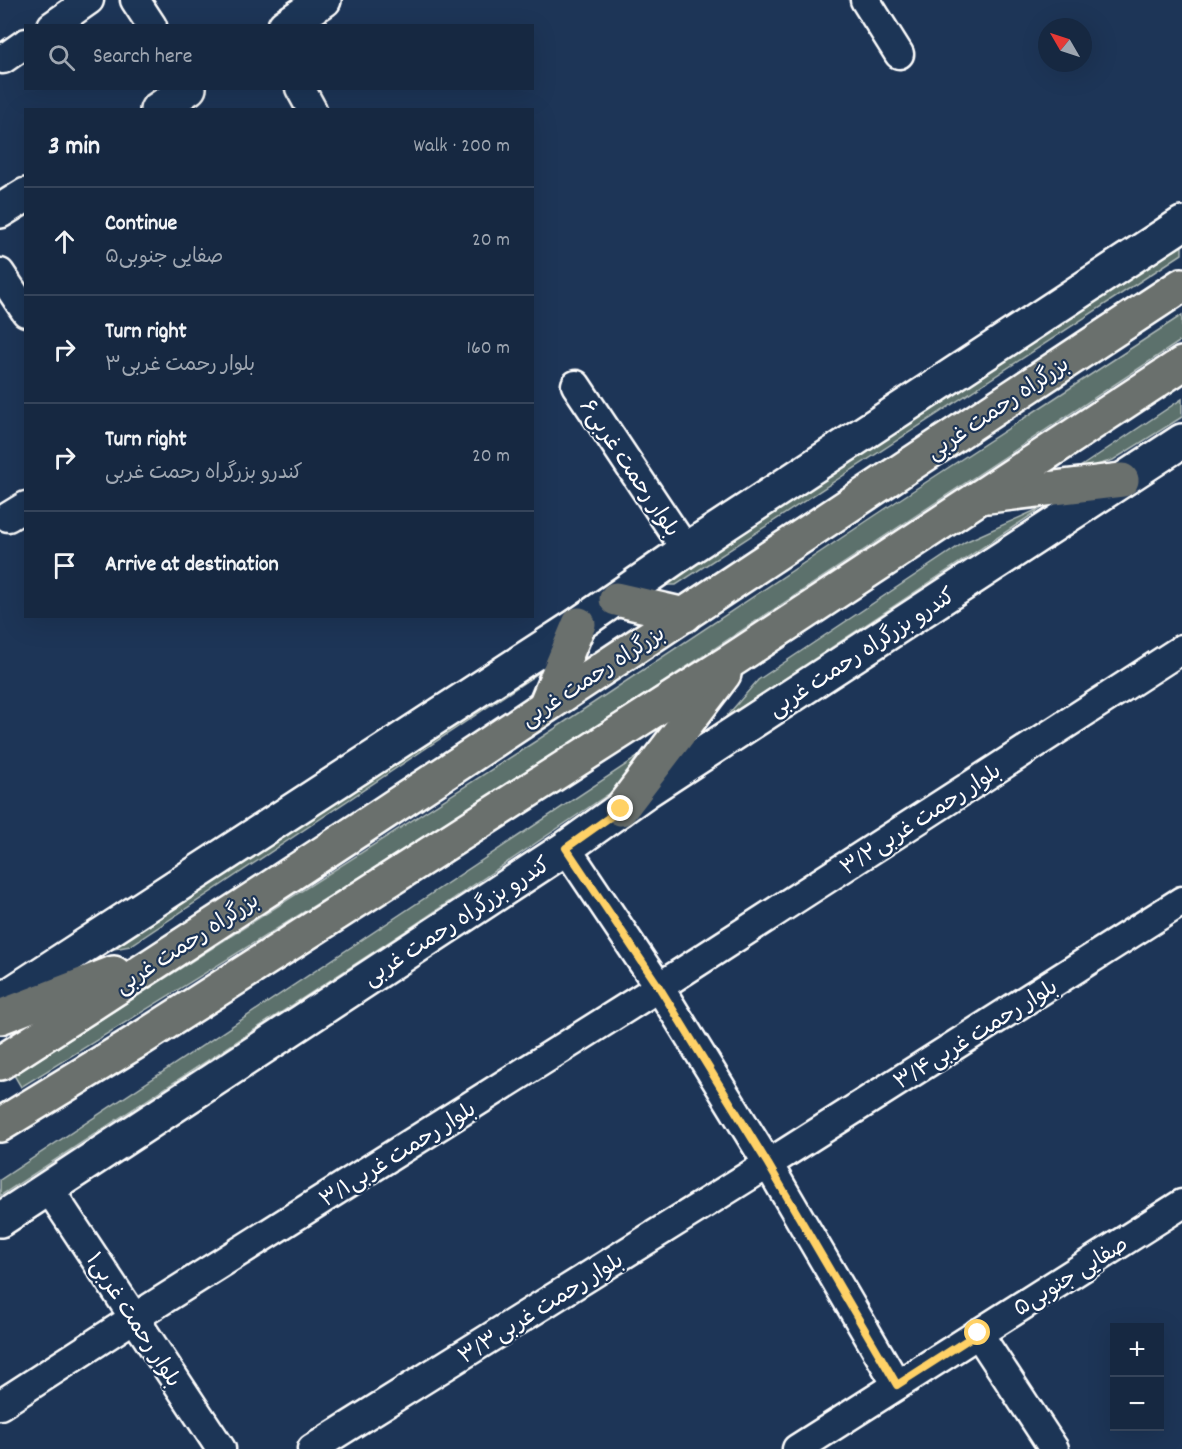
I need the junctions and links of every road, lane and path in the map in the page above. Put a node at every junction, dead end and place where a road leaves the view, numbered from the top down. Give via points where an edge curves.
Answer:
1 (89, 0) edge
2 (135, 0) edge
3 (324, 0) edge
4 (865, 0) edge
5 (55, 24) edge
6 (151, 24) edge
7 (288, 24) edge
8 (899, 54) dead end
9 (186, 90) edge
10 (301, 90) edge
11 (160, 108) edge
12 (311, 108) edge
13 (24, 196) edge
14 (0, 211) edge
15 (1182, 224) edge
16 (0, 273) edge
17 (1182, 285) edge
18 (24, 309) edge
19 (1182, 364) edge
20 (576, 385) dead end
21 (1182, 441) edge
22 (1122, 480) junction
23 (981, 497) junction
24 (686, 550) junction
25 (616, 599) junction
26 (685, 615) junction
27 (579, 624) junction
28 (1182, 649) edge
29 (737, 657) junction
30 (545, 706) junction
31 (621, 809) junction
32 (566, 848) junction
33 (1182, 901) edge
34 (174, 950) junction
35 (659, 987) junction
36 (0, 1001) edge
37 (0, 1017) edge
38 (0, 1063) edge
39 (0, 1125) edge
40 (768, 1164) junction
41 (49, 1188) junction
42 (1182, 1204) edge
43 (0, 1221) edge
44 (134, 1318) junction
45 (978, 1333) junction
46 (897, 1385) junction
47 (0, 1405) edge
48 (221, 1449) edge
49 (312, 1449) edge
50 (797, 1449) edge
51 (1054, 1449) edge

1 - 5 street
2 - 6 street
3 - 7 main road
4 - 8 street
9 - 11 main road
10 - 12 street
13 - 14 main road
15 - 24 main road
16 - 18 street
17 - 26 highway, بزرگراه رحمت غربی
19 - 23 highway
20 - 24 street, بلوار رحمت غربی۶
21 - 22 main road, کندرو بزرگراه رحمت غربی
22 - 23 highway
22 - 31 main road, کندرو بزرگراه رحمت غربی
23 - 29 highway
24 - 25 main road
25 - 26 highway
25 - 27 main road
26 - 30 highway, بزرگراه رحمت غربی
27 - 30 highway
27 - 36 main road
28 - 35 street, بلوار رحمت غربی۳/۲
29 - 31 highway
29 - 39 highway
30 - 34 highway, بزرگراه رحمت غربی
31 - 32 main road, کندرو بزرگراه رحمت غربی
32 - 35 street
32 - 41 main road, کندرو بزرگراه رحمت غربی
33 - 40 street, بلوار رحمت غربی۳/۴
34 - 37 highway
34 - 38 highway, بزرگراه رحمت غربی
35 - 40 street
35 - 44 street, بلوار رحمت غربی۳/۱
40 - 46 street
40 - 49 street, بلوار رحمت غربی۳/۳
41 - 43 main road, کندرو بزرگراه رحمت غربی
41 - 44 street, بلوار رحمت غربی۱
42 - 45 street, صفایی جنوبی۵
44 - 47 street, بلوار رحمت غربی۳/۱
44 - 48 street, بلوار رحمت غربی۱
45 - 46 street, صفایی جنوبی۵
45 - 51 street
46 - 50 street, صفایی جنوبی۵

